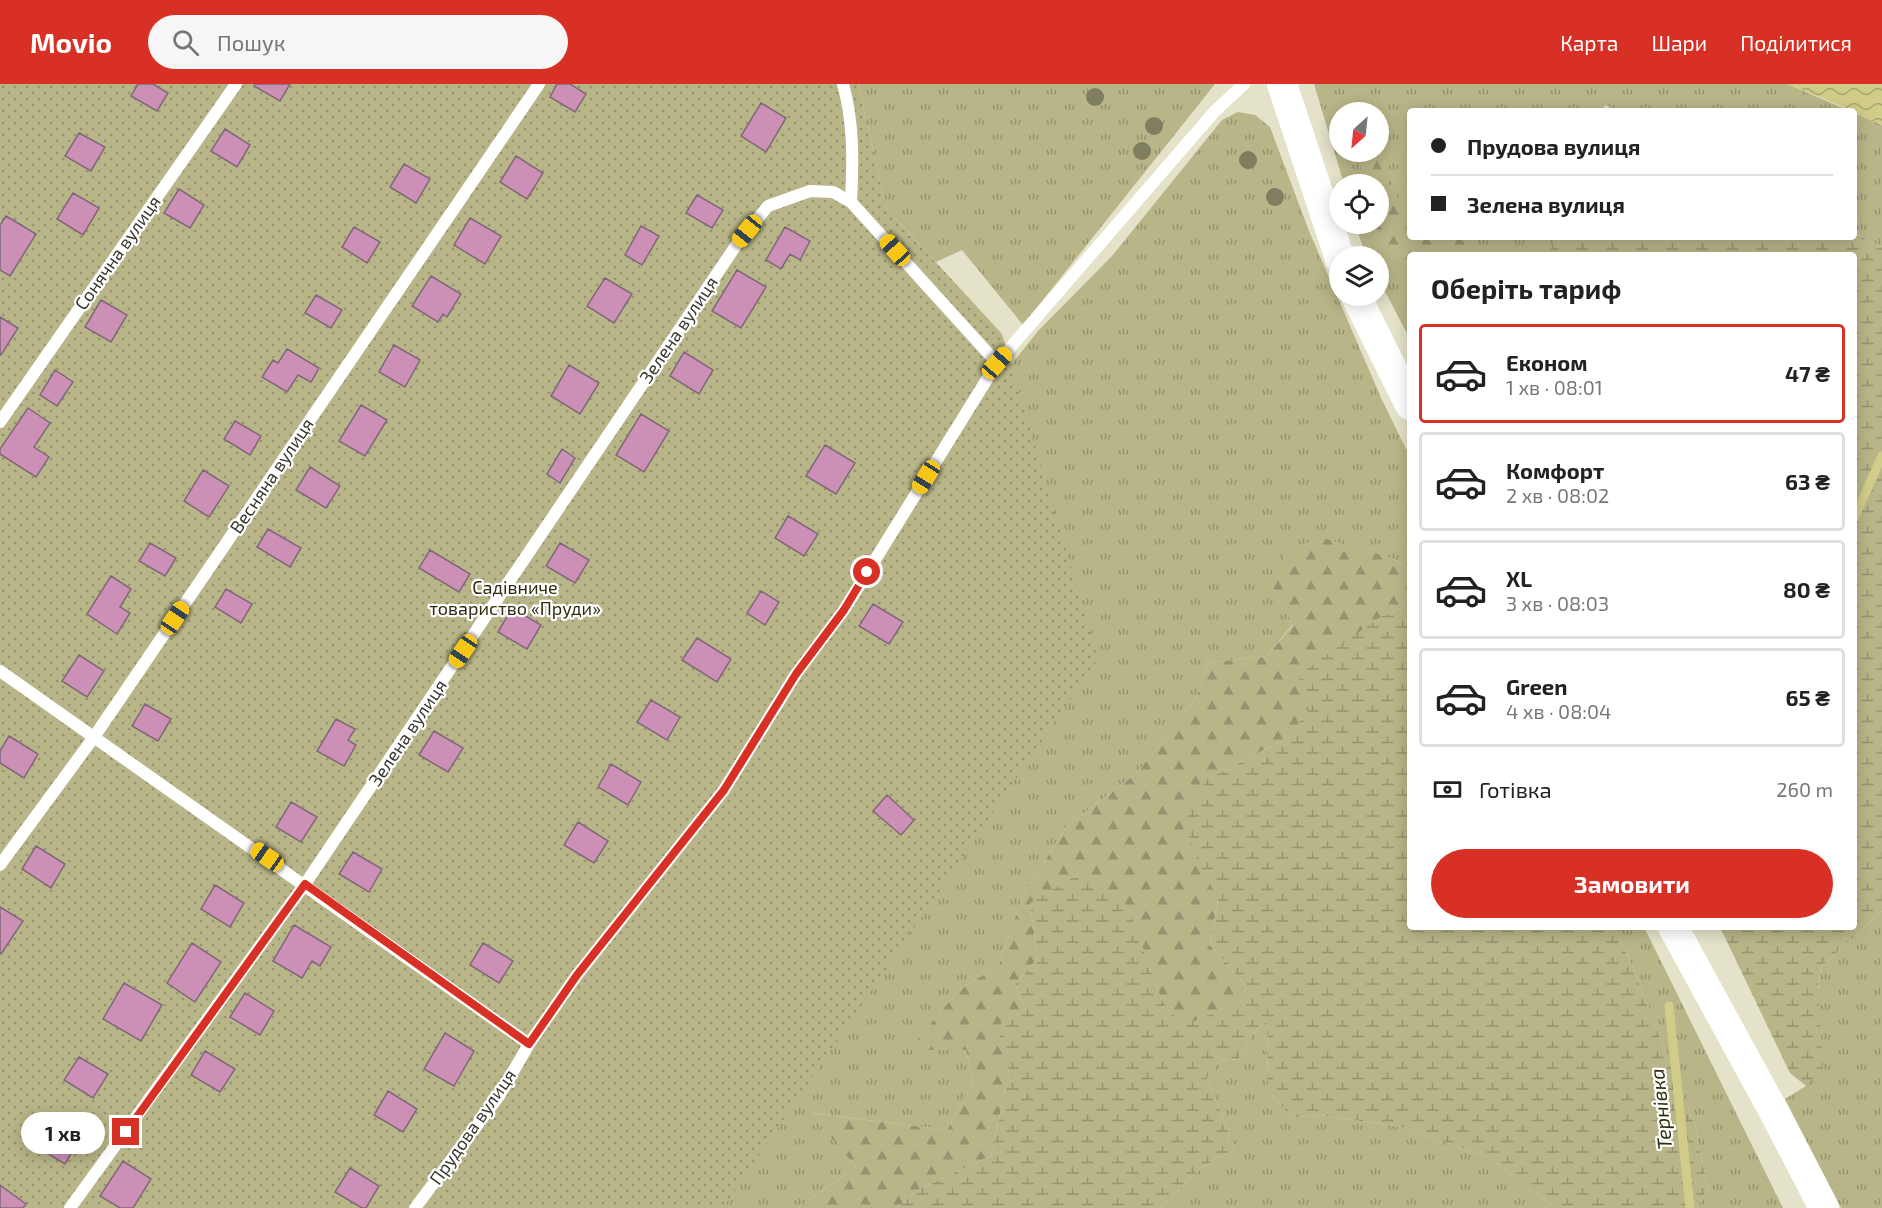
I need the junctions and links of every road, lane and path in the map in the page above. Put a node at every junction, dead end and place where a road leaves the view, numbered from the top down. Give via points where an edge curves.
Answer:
1 (236, 84) edge
2 (539, 84) edge
3 (843, 84) edge
4 (1244, 84) edge
5 (1281, 84) edge
6 (851, 202) junction
7 (1336, 246) edge
8 (1361, 306) edge
9 (997, 363) junction
10 (1407, 399) edge
11 (0, 422) edge
12 (0, 671) edge
13 (94, 737) junction
14 (0, 866) edge
15 (305, 884) junction
16 (1675, 930) edge
17 (529, 1044) junction
18 (70, 1208) edge
19 (415, 1208) edge
20 (1824, 1208) edge

1 - 11 lane, Сонячна вулиця
2 - 13 lane, Весняна вулиця
3 - 6 lane via 853,148
4 - 9 lane, Прудова вулиця via 1215,111
5 - 7 street
6 - 9 lane
6 - 15 lane, Зелена вулиця via 833,192 810,191 768,206 737,244
8 - 10 street
9 - 17 lane, Прудова вулиця via 844,610 796,674 724,790 577,975
12 - 13 lane
13 - 14 lane, Весняна вулиця
13 - 15 lane
15 - 17 lane
15 - 18 lane, Зелена вулиця
16 - 20 street
17 - 19 lane, Прудова вулиця via 499,1096

